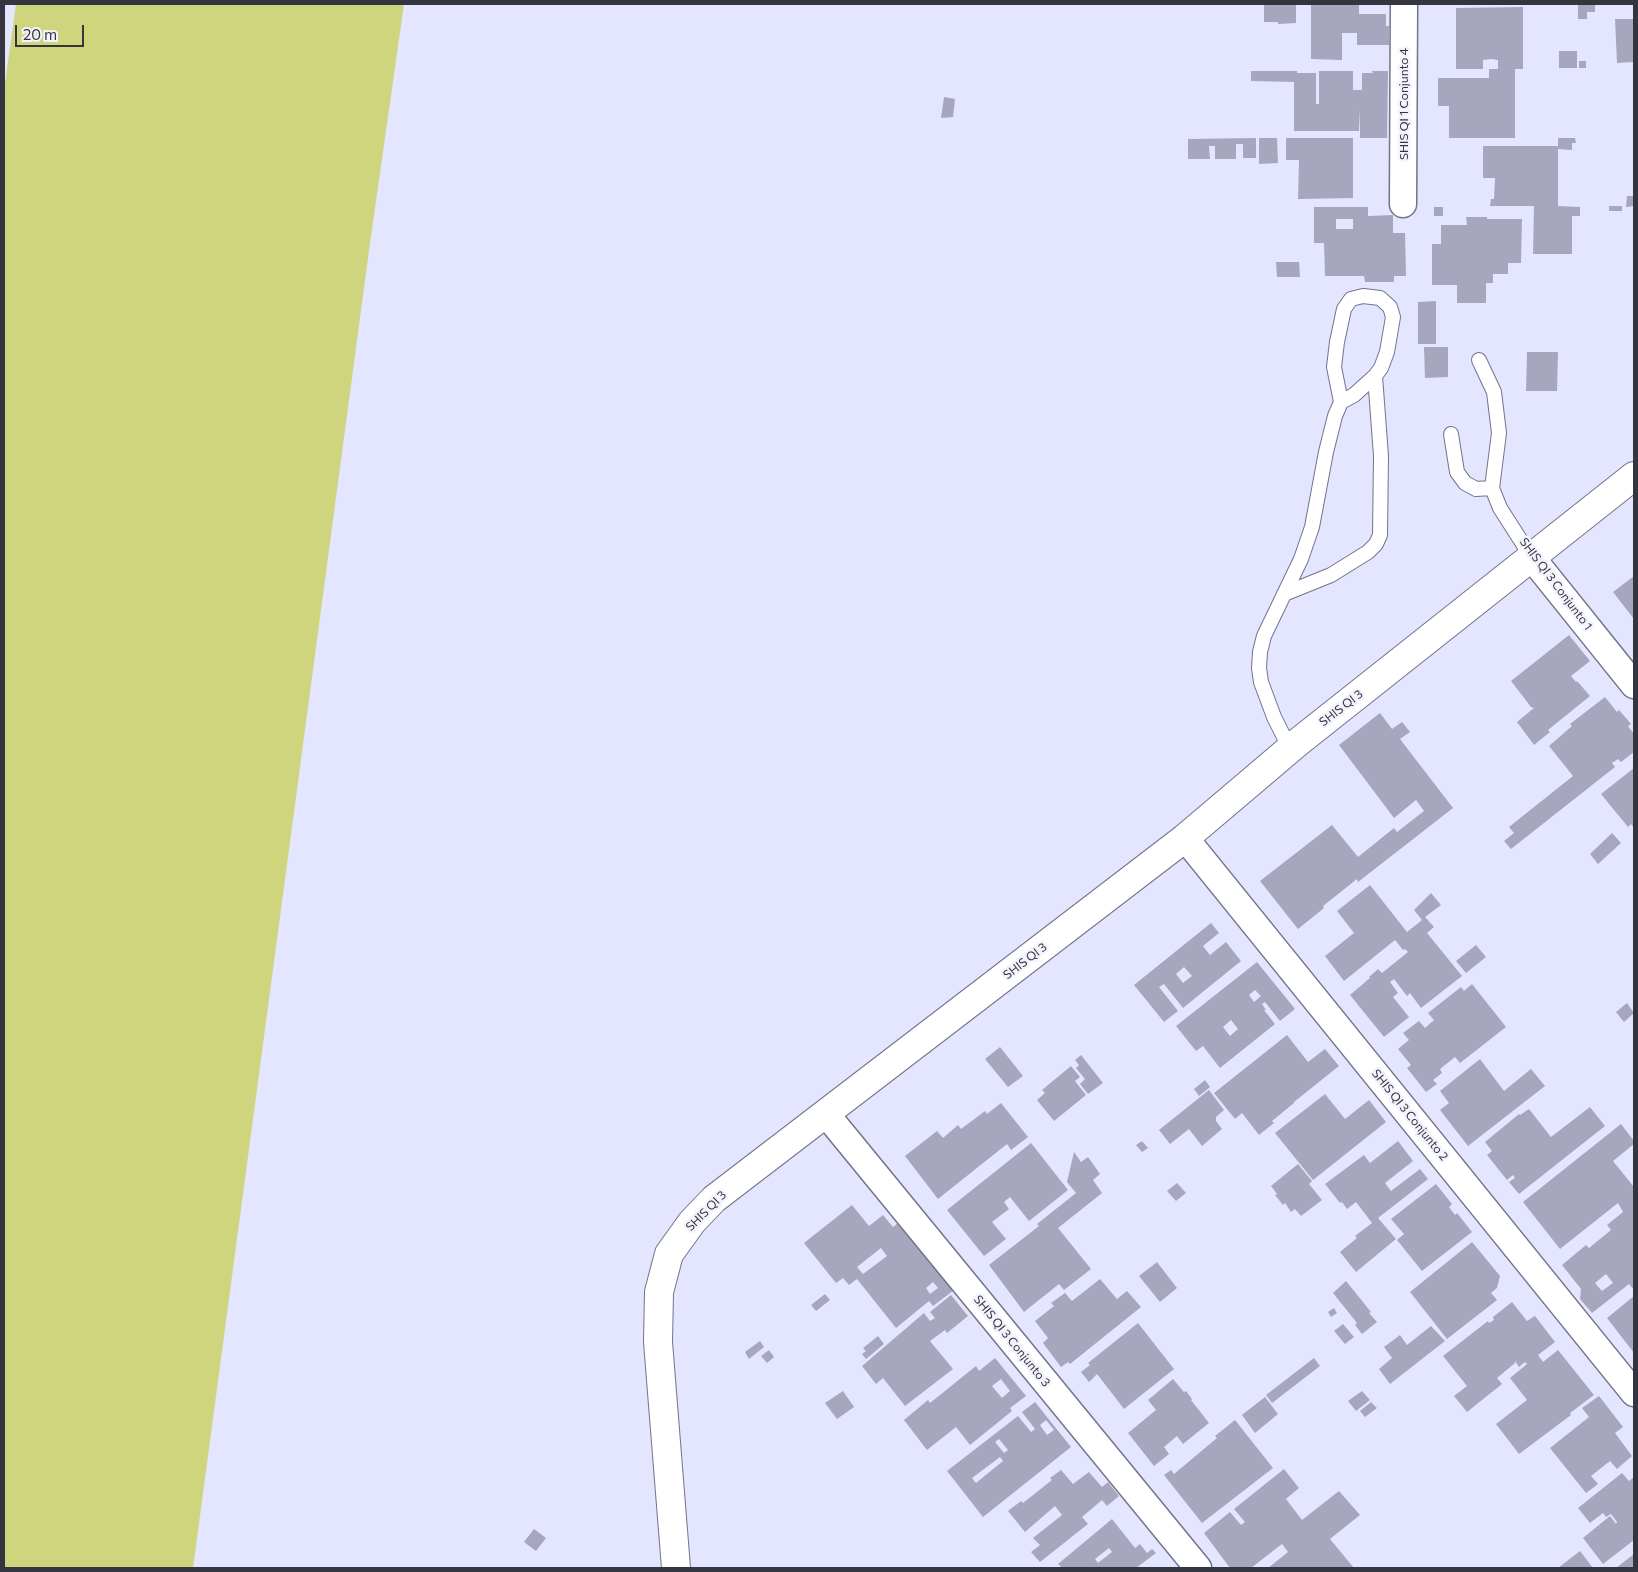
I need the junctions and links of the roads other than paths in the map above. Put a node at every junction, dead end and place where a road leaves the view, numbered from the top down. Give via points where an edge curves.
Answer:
1 (1404, 4) edge
2 (1403, 204) dead end
3 (1480, 360) dead end
4 (1375, 376) junction
5 (1340, 402) junction
6 (1451, 434) dead end
7 (1634, 476) edge
8 (1492, 488) junction
9 (1532, 558) junction
10 (1284, 594) junction
11 (1634, 685) edge
12 (1290, 749) junction
13 (1185, 838) junction
14 (826, 1114) junction
15 (1634, 1393) edge
16 (676, 1568) edge
17 (1198, 1568) edge

1 - 2 street, SHIS QI 1 Conjunto 4
3 - 8 lane via 1494,392 1499,433
4 - 5 lane via 1354,395
4 - 5 lane via 1387,352 1393,317 1390,307 1380,298 1363,296 1351,299 1344,309 1334,367
4 - 10 lane via 1380,535 1368,552 1332,575
5 - 10 lane via 1326,452 1312,527
6 - 8 lane via 1457,472 1465,483 1476,489
7 - 9 street, SHIS QI 3
8 - 9 lane, SHIS QI 3 Conjunto 1 via 1500,508
9 - 11 street, SHIS QI 3 Conjunto 1
9 - 12 street, SHIS QI 3
10 - 12 lane via 1264,636 1259,668 1274,717
12 - 13 street, SHIS QI 3
13 - 14 street, SHIS QI 3
13 - 15 street, SHIS QI 3 Conjunto 2
14 - 16 street, SHIS QI 3 via 714,1199 692,1222 670,1254 659,1292 658,1342
14 - 17 street, SHIS QI 3 Conjunto 3

